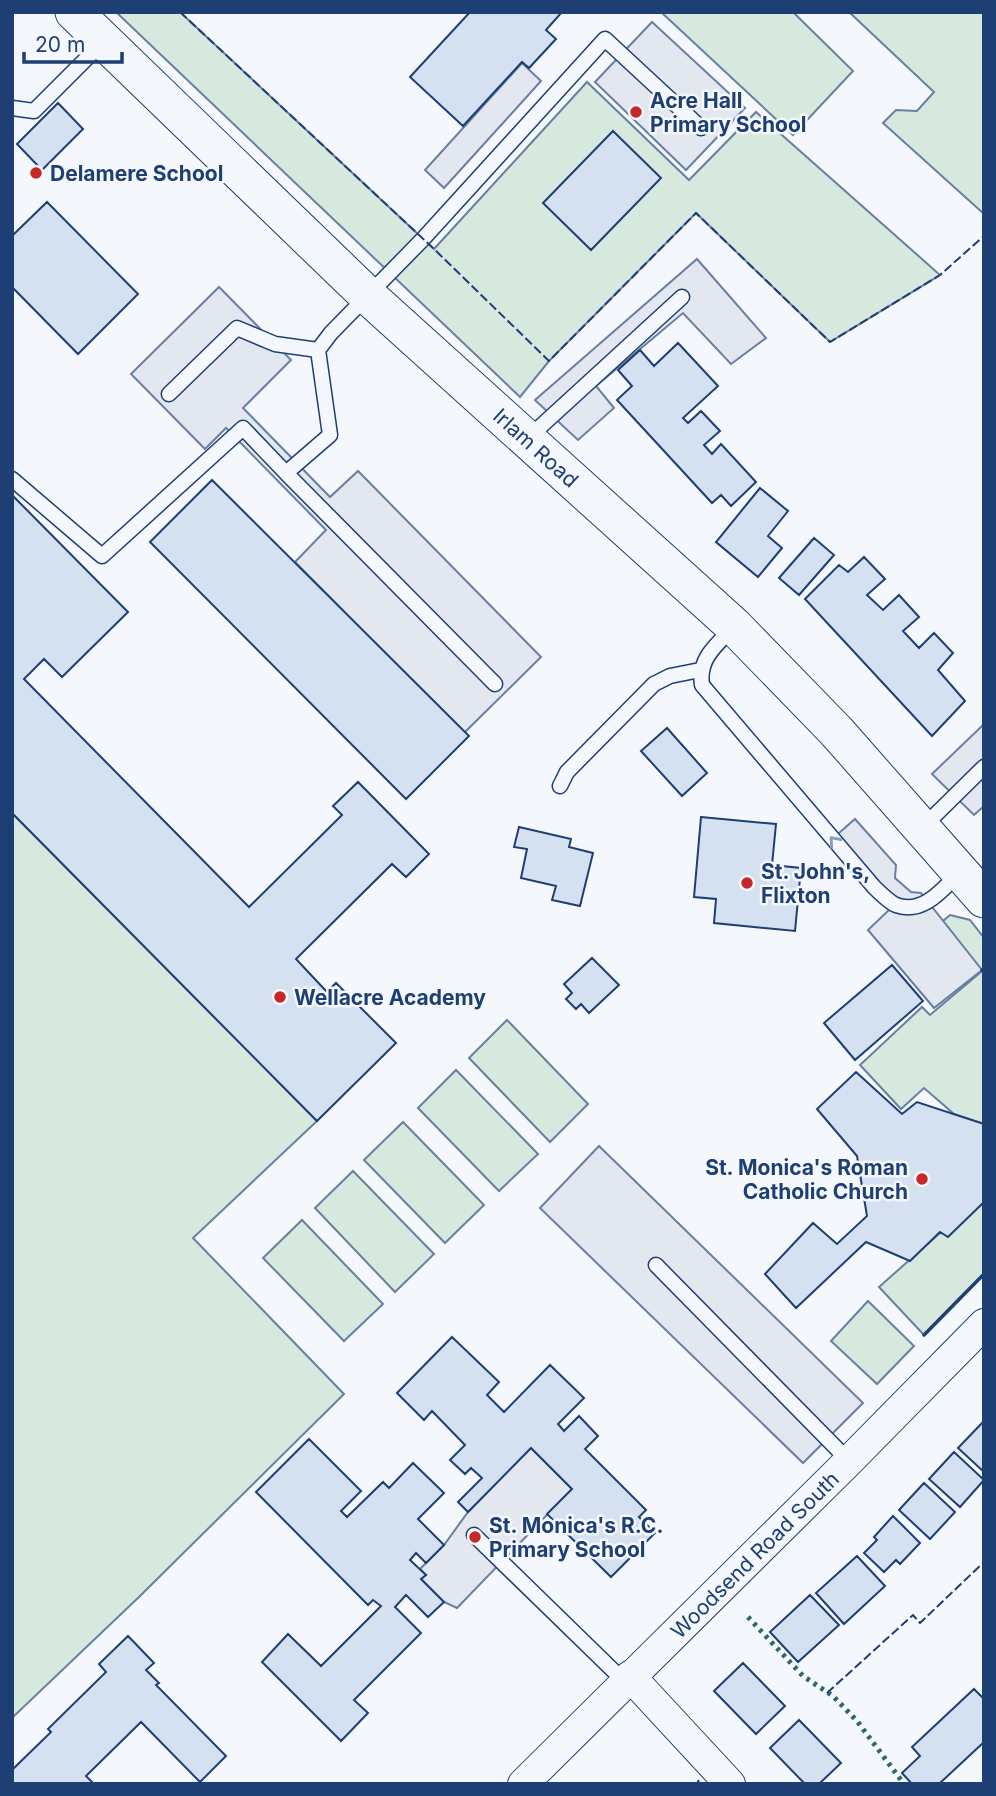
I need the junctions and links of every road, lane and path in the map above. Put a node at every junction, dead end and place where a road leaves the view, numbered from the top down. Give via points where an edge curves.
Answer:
1 (74, 12) edge
2 (103, 41) junction
3 (12, 108) edge
4 (701, 128) dead end
5 (368, 296) junction
6 (682, 298) dead end
7 (318, 350) junction
8 (169, 394) dead end
9 (526, 439) junction
10 (286, 472) junction
11 (12, 479) edge
12 (734, 626) junction
13 (700, 670) junction
14 (495, 684) dead end
15 (984, 767) edge
16 (561, 786) dead end
17 (922, 828) junction
18 (960, 872) junction
19 (984, 899) edge
20 (656, 1265) dead end
21 (984, 1324) edge
22 (849, 1461) junction
23 (474, 1535) dead end
24 (628, 1679) junction
25 (523, 1784) edge
26 (730, 1784) edge

1 - 2 street, Irlam Road
2 - 3 lane via 34,111
2 - 5 street, Irlam Road
4 - 5 lane via 605,39
5 - 7 lane
5 - 9 street, Irlam Road
6 - 9 lane
7 - 8 lane via 275,344 237,328
7 - 10 lane via 330,435
9 - 12 street, Irlam Road
10 - 11 lane via 243,428 102,556
10 - 14 lane
12 - 13 lane
12 - 17 street, Irlam Road
13 - 16 lane via 654,684 566,772
18 -> 13 lane via 931,901 896,905 874,887 723,711 702,685
15 - 17 lane
17 - 18 street, Irlam Road
18 - 19 street, Irlam Road
20 - 22 lane
21 - 22 street, Woodsend Road South
22 - 24 street, Woodsend Road South
23 - 24 lane
24 - 25 street, Woodsend Road South
24 - 26 street

